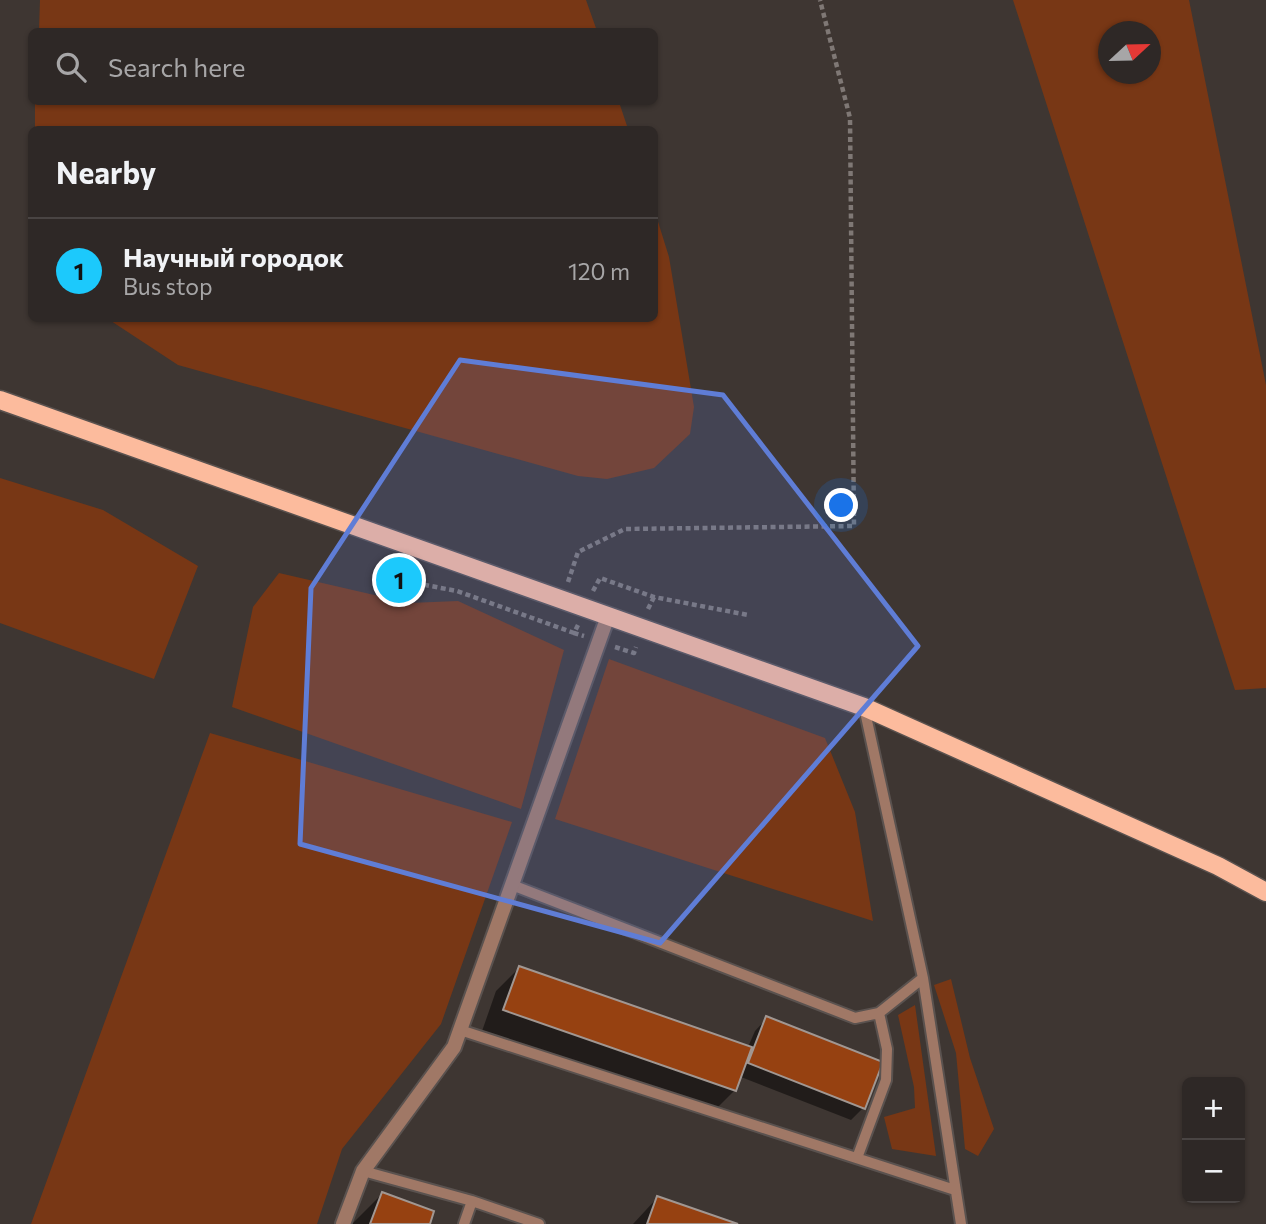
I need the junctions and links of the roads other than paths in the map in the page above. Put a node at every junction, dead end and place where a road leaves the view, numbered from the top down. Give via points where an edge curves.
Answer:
1 (0, 400) edge
2 (608, 616) junction
3 (864, 707) junction
4 (512, 886) junction
5 (1266, 892) edge
6 (923, 978) junction
7 (879, 1013) junction
8 (460, 1030) junction
9 (857, 1158) junction
10 (363, 1171) junction
11 (955, 1190) junction
12 (472, 1200) junction
13 (343, 1224) edge
14 (464, 1224) edge
15 (539, 1224) edge
16 (961, 1224) edge

1 - 2 main road
2 - 3 main road
2 - 4 street
3 - 5 main road via 1218,866
3 - 6 lane
4 - 7 lane via 855,1018
4 - 8 street
6 - 7 lane
6 - 11 lane
7 - 9 lane via 887,1049 886,1080
8 - 9 lane
8 - 10 street via 454,1047
9 - 11 lane
10 - 12 lane
10 - 13 street
11 - 16 lane
12 - 14 lane
12 - 15 lane

